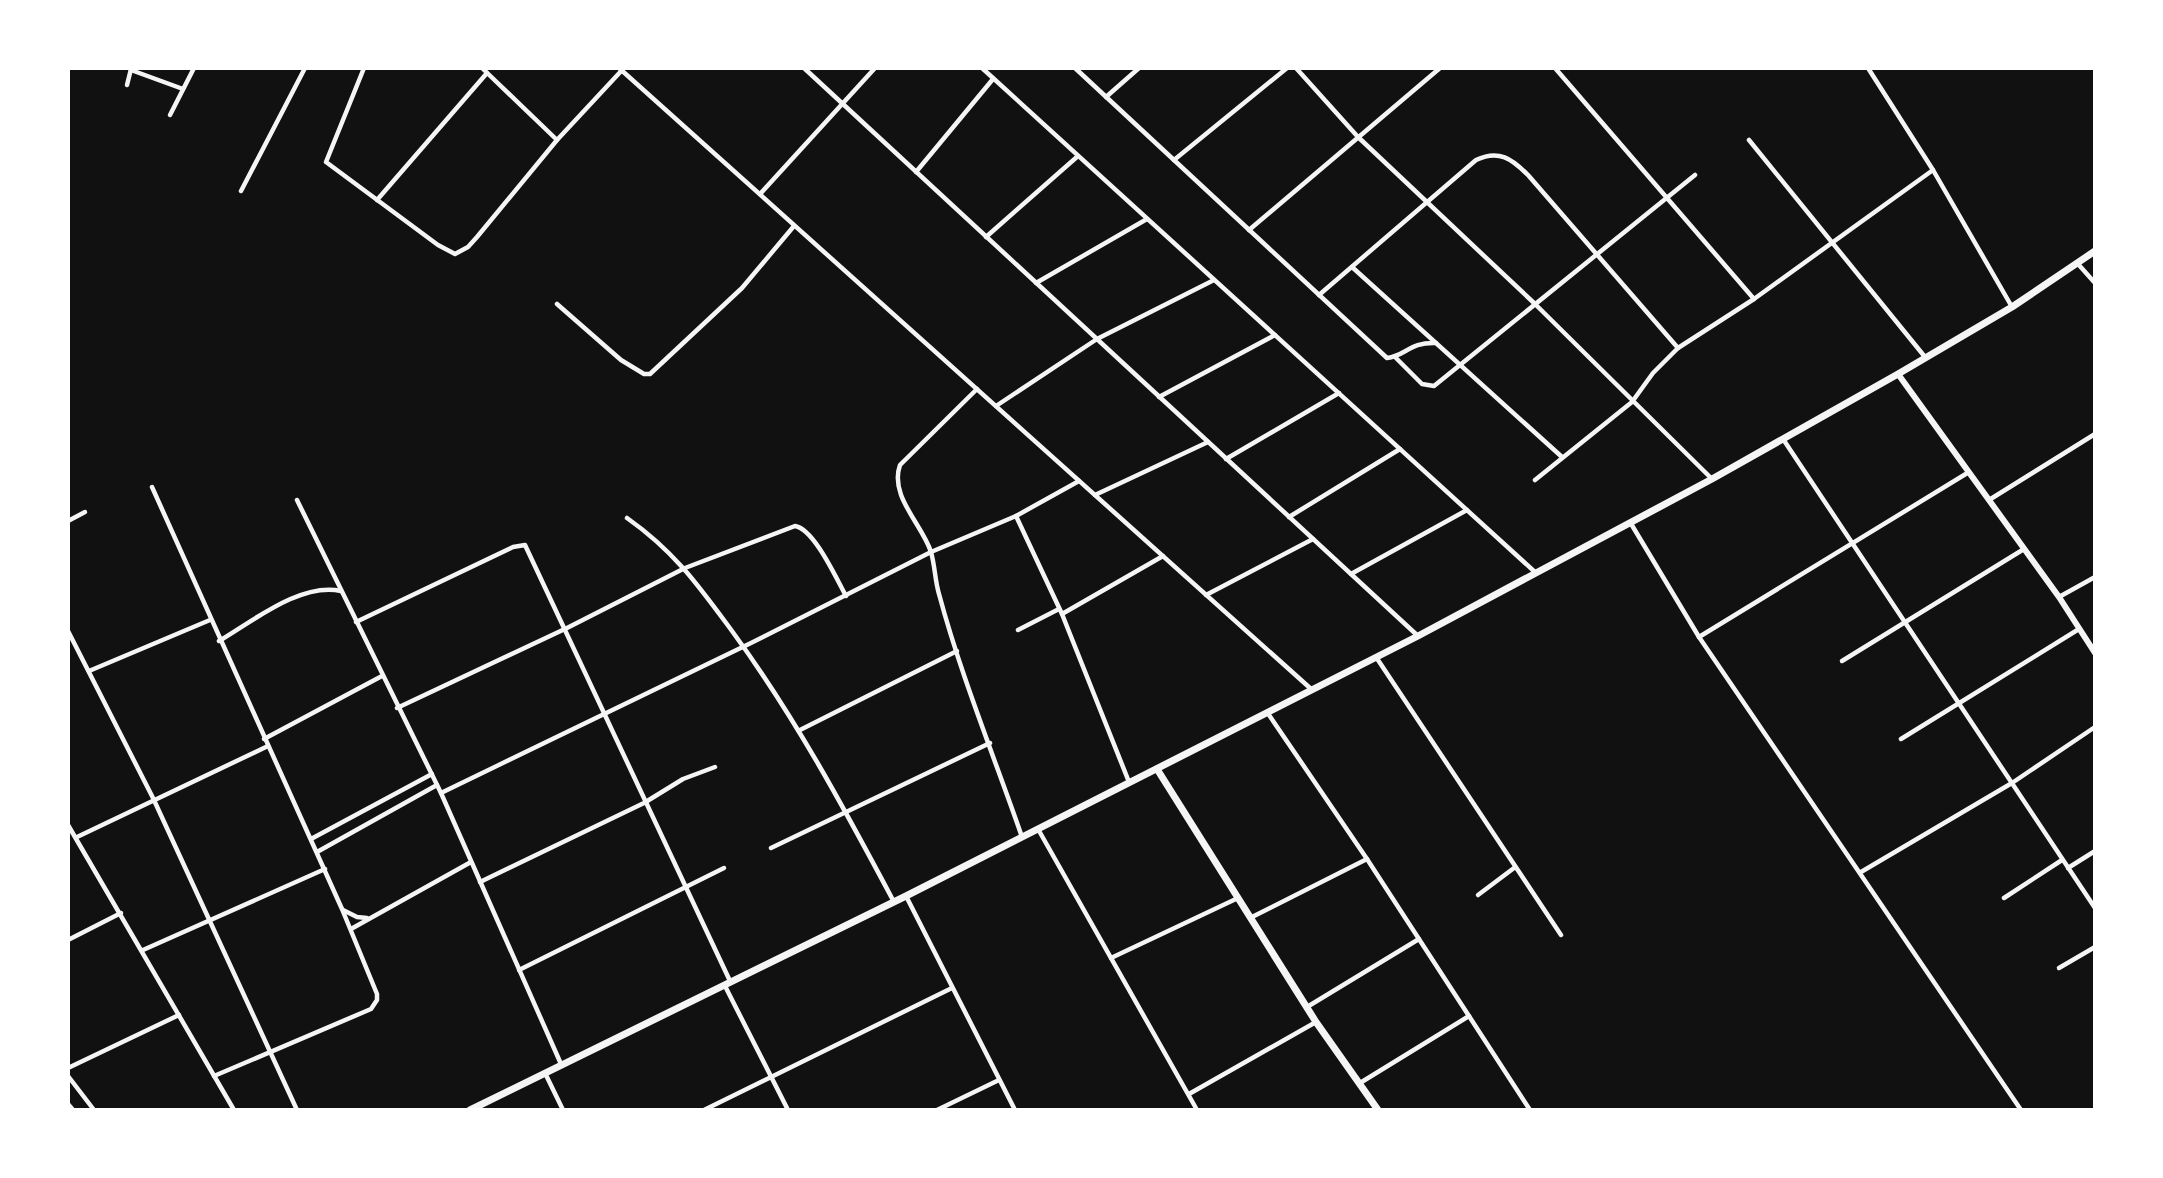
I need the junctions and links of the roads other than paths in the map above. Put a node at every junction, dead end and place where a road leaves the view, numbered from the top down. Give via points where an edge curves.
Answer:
1 (194, 68) edge
2 (305, 68) edge
3 (364, 68) edge
4 (482, 68) edge
5 (804, 68) edge
6 (875, 68) edge
7 (982, 68) edge
8 (1075, 68) edge
9 (1139, 68) edge
10 (1287, 68) edge
11 (1296, 68) edge
12 (1440, 68) edge
13 (1555, 68) edge
14 (1868, 68) edge
15 (131, 69) edge
16 (622, 69) edge
17 (487, 73) junction
18 (993, 79) junction
19 (127, 85) dead end
20 (183, 89) junction
21 (1106, 97) junction
22 (843, 104) junction
23 (170, 114) dead end
24 (1358, 137) junction
25 (557, 139) junction
26 (1749, 140) dead end
27 (1078, 156) junction
28 (1174, 160) junction
29 (1933, 170) junction
30 (916, 172) junction
31 (1695, 175) dead end
32 (241, 191) dead end
33 (760, 194) junction
34 (1667, 198) junction
35 (377, 200) junction
36 (1429, 204) junction
37 (1147, 219) junction
38 (794, 226) junction
39 (1249, 230) junction
40 (986, 237) junction
41 (1830, 242) junction
42 (2095, 251) edge
43 (1597, 253) junction
44 (2078, 264) junction
45 (1352, 267) junction
46 (1214, 280) junction
47 (1036, 283) junction
48 (2095, 283) edge
49 (1319, 295) junction
50 (1754, 299) junction
51 (1534, 303) junction
52 (556, 304) dead end
53 (2012, 307) junction
54 (1275, 335) junction
55 (1097, 340) junction
56 (1436, 343) junction
57 (1678, 348) junction
58 (1395, 357) junction
59 (1926, 358) junction
60 (1460, 362) junction
61 (1898, 374) junction
62 (977, 389) junction
63 (1339, 393) junction
64 (1159, 397) junction
65 (1632, 402) junction
66 (996, 406) junction
67 (2094, 435) edge
68 (1783, 438) junction
69 (1208, 442) junction
70 (1400, 449) junction
71 (1562, 457) junction
72 (1226, 459) junction
73 (1969, 472) junction
74 (1712, 479) junction
75 (1535, 480) dead end
76 (1079, 481) junction
77 (152, 487) dead end
78 (1095, 495) junction
79 (297, 500) dead end
80 (1989, 500) junction
81 (1467, 510) junction
82 (85, 512) dead end
83 (1016, 516) junction
84 (1289, 517) junction
85 (627, 518) dead end
86 (68, 520) edge
87 (1630, 523) junction
88 (1313, 539) junction
89 (1853, 542) junction
90 (2024, 549) junction
91 (931, 552) junction
92 (1163, 556) junction
93 (685, 568) junction
94 (1536, 572) junction
95 (1351, 574) junction
96 (2095, 577) edge
97 (341, 591) junction
98 (1206, 595) junction
99 (846, 596) junction
100 (2059, 597) junction
101 (1061, 612) junction
102 (210, 620) junction
103 (1907, 621) junction
104 (356, 622) junction
105 (567, 628) junction
106 (2079, 629) junction
107 (1018, 630) dead end
108 (68, 631) edge
109 (1418, 636) junction
110 (1699, 637) junction
111 (219, 641) junction
112 (742, 645) junction
113 (957, 650) junction
114 (2095, 653) edge
115 (1375, 657) junction
116 (1842, 661) dead end
117 (89, 671) junction
118 (382, 676) junction
119 (1310, 688) junction
120 (1959, 703) junction
121 (397, 708) junction
122 (1266, 711) junction
123 (604, 713) junction
124 (2095, 727) edge
125 (800, 730) junction
126 (1901, 739) dead end
127 (264, 740) junction
128 (990, 743) junction
129 (268, 746) junction
130 (715, 767) dead end
131 (1157, 769) junction
132 (432, 774) junction
133 (1130, 783) junction
134 (2012, 783) junction
135 (437, 785) junction
136 (441, 793) junction
137 (153, 798) junction
138 (644, 803) junction
139 (846, 811) junction
140 (68, 825) edge
141 (1038, 829) junction
142 (76, 836) junction
143 (1022, 837) junction
144 (311, 839) junction
145 (771, 848) dead end
146 (2095, 851) edge
147 (317, 852) junction
148 (1367, 859) junction
149 (2062, 860) junction
150 (471, 862) junction
151 (724, 868) dead end
152 (1514, 868) junction
153 (2068, 868) junction
154 (325, 869) junction
155 (1861, 872) junction
156 (480, 882) junction
157 (684, 888) junction
158 (1478, 895) dead end
159 (906, 897) junction
160 (1238, 898) junction
161 (2004, 898) dead end
162 (894, 902) junction
163 (2095, 908) edge
164 (342, 909) junction
165 (121, 913) junction
166 (374, 916) junction
167 (1250, 918) junction
168 (211, 919) junction
169 (351, 929) junction
170 (1561, 935) dead end
171 (1419, 939) junction
172 (68, 940) edge
173 (2095, 947) edge
174 (143, 950) junction
175 (1111, 958) junction
176 (2059, 968) dead end
177 (519, 970) junction
178 (727, 983) junction
179 (952, 988) junction
180 (1307, 1007) junction
181 (179, 1015) junction
182 (1469, 1016) junction
183 (1316, 1022) junction
184 (272, 1052) junction
185 (561, 1064) junction
186 (68, 1068) edge
187 (544, 1072) junction
188 (68, 1076) edge
189 (214, 1076) junction
190 (771, 1076) junction
191 (999, 1080) junction
192 (1360, 1083) junction
193 (70, 1084) edge
194 (1188, 1094) junction
195 (68, 1104) edge
196 (73, 1110) edge
197 (94, 1110) edge
198 (234, 1110) edge
199 (297, 1110) edge
200 (470, 1110) edge
201 (564, 1110) edge
202 (704, 1110) edge
203 (788, 1110) edge
204 (937, 1110) edge
205 (1015, 1110) edge
206 (1197, 1110) edge
207 (1378, 1110) edge
208 (1530, 1110) edge
209 (2021, 1110) edge

1 - 20 street
2 - 32 street
3 - 35 street via 326,159 330,167
4 - 17 street
5 - 22 street
6 - 22 street
7 - 18 street
8 - 21 street
9 - 21 street
10 - 28 street
11 - 24 street
12 - 24 street
13 - 34 street
14 - 29 street
15 - 19 street
15 - 20 street
16 - 25 street
16 - 33 street
17 - 25 street
17 - 35 street
18 - 27 street
18 - 30 street
20 - 23 street
21 - 28 street
22 - 30 street
22 - 33 street
24 - 36 street
24 - 39 street
25 - 35 street via 477,237 455,254
26 - 41 street
27 - 37 street
27 - 40 street
28 - 39 street
29 - 41 street
29 - 53 street
30 - 40 street
31 - 34 street
33 - 38 street
34 - 43 street
34 - 50 street
36 - 43 street via 1476,160 1486,155 1511,158
36 - 45 street
36 - 51 street
37 - 46 street
37 - 47 street
38 - 52 street via 742,288 650,374 621,360
38 - 62 street
39 - 49 street
40 - 47 street
41 - 50 street
41 - 59 street
42 - 44 main road
43 - 51 street
43 - 57 street
44 - 48 street
44 - 53 main road
45 - 49 street
45 - 56 street
46 - 54 street
46 - 55 street
47 - 55 street
49 - 58 street via 1387,358
50 - 57 street
51 - 60 street
51 - 65 street
53 - 59 main road
54 - 63 street
54 - 64 street
55 - 64 street
55 - 66 street
56 - 58 street via 1412,345
56 - 60 street
57 - 65 street
58 - 60 street via 1429,387
59 - 61 main road
60 - 71 street
61 - 68 main road
61 - 73 street
62 - 66 street
62 - 91 street via 900,465 897,475 899,492
63 - 70 street
63 - 72 street
64 - 69 street
65 - 71 street
65 - 74 street
66 - 76 street
67 - 80 street
68 - 74 main road
68 - 89 street
69 - 72 street
69 - 78 street
70 - 81 street
70 - 84 street
71 - 75 street
72 - 84 street
73 - 80 street
73 - 89 street
74 - 87 main road
76 - 78 street
76 - 83 street
77 - 102 street
78 - 92 street
79 - 97 street
80 - 90 street
81 - 94 street
81 - 95 street
82 - 86 street
83 - 91 street
83 - 101 street
84 - 88 street
85 - 93 street
87 - 94 main road
87 - 110 street
88 - 95 street
88 - 98 street
89 - 103 street
89 - 110 street
90 - 100 street
90 - 103 street
91 - 99 street
91 - 113 street
92 - 98 street
92 - 101 street
93 - 99 street via 795,526 803,527
93 - 105 street
93 - 112 street
94 - 109 main road
95 - 109 street
96 - 100 street
97 - 104 street
97 - 111 street via 317,590 295,598
98 - 119 street
99 - 112 street
100 - 106 street
101 - 107 street
101 - 133 street
102 - 111 street
102 - 117 street
103 - 116 street
103 - 120 street
104 - 105 street via 525,545
104 - 118 street
105 - 121 street
105 - 123 street
106 - 114 street
106 - 120 street
108 - 117 street
109 - 115 main road
110 - 155 street
111 - 127 street
112 - 123 street
112 - 125 street
113 - 125 street
113 - 128 street
115 - 119 main road
115 - 152 street
117 - 137 street
118 - 121 street
118 - 127 street
119 - 122 main road
120 - 126 street
120 - 134 street
121 - 132 street
122 - 131 main road
122 - 148 street
123 - 136 street
123 - 138 street
124 - 134 street
125 - 139 street
127 - 129 street
128 - 139 street
128 - 143 street
129 - 137 street
129 - 144 street
130 - 138 street via 683,779
131 - 133 main road
131 - 160 main road
132 - 135 street
132 - 144 street
133 - 141 main road
134 - 149 street
134 - 155 street
135 - 136 street
135 - 147 street
136 - 150 street
137 - 142 street
137 - 168 street
138 - 156 street
138 - 157 street
139 - 145 street
139 - 162 street
140 - 142 street
141 - 143 main road
141 - 175 street
142 - 165 street
143 - 159 main road
144 - 147 street
146 - 153 street
147 - 154 street
148 - 167 street
148 - 171 street
149 - 153 street
149 - 161 street
150 - 156 street
150 - 166 street
151 - 157 street
152 - 158 street
152 - 170 street
153 - 163 street
154 - 164 street
154 - 168 street
155 - 209 street
156 - 177 street
157 - 177 street
157 - 178 street
159 - 162 main road
159 - 179 street
160 - 167 main road
160 - 175 street
162 - 178 main road
164 - 166 street via 357,917
164 - 169 street
165 - 172 street
165 - 174 street
166 - 169 street
167 - 180 main road
168 - 174 street
168 - 184 street
169 - 184 street via 377,994 375,1005
171 - 180 street
171 - 182 street
173 - 176 street
174 - 181 street
175 - 194 street
177 - 185 street
178 - 185 main road
178 - 190 street
179 - 190 street
179 - 191 street
180 - 183 main road
181 - 186 street
181 - 189 street
182 - 192 street
182 - 208 street
183 - 192 main road
183 - 194 street
184 - 189 street
184 - 199 street
185 - 187 main road
187 - 200 main road
187 - 201 street
188 - 193 street
189 - 198 street
190 - 202 street
190 - 203 street
191 - 204 street
191 - 205 street
192 - 207 main road
193 - 197 street
194 - 206 street
195 - 196 street

